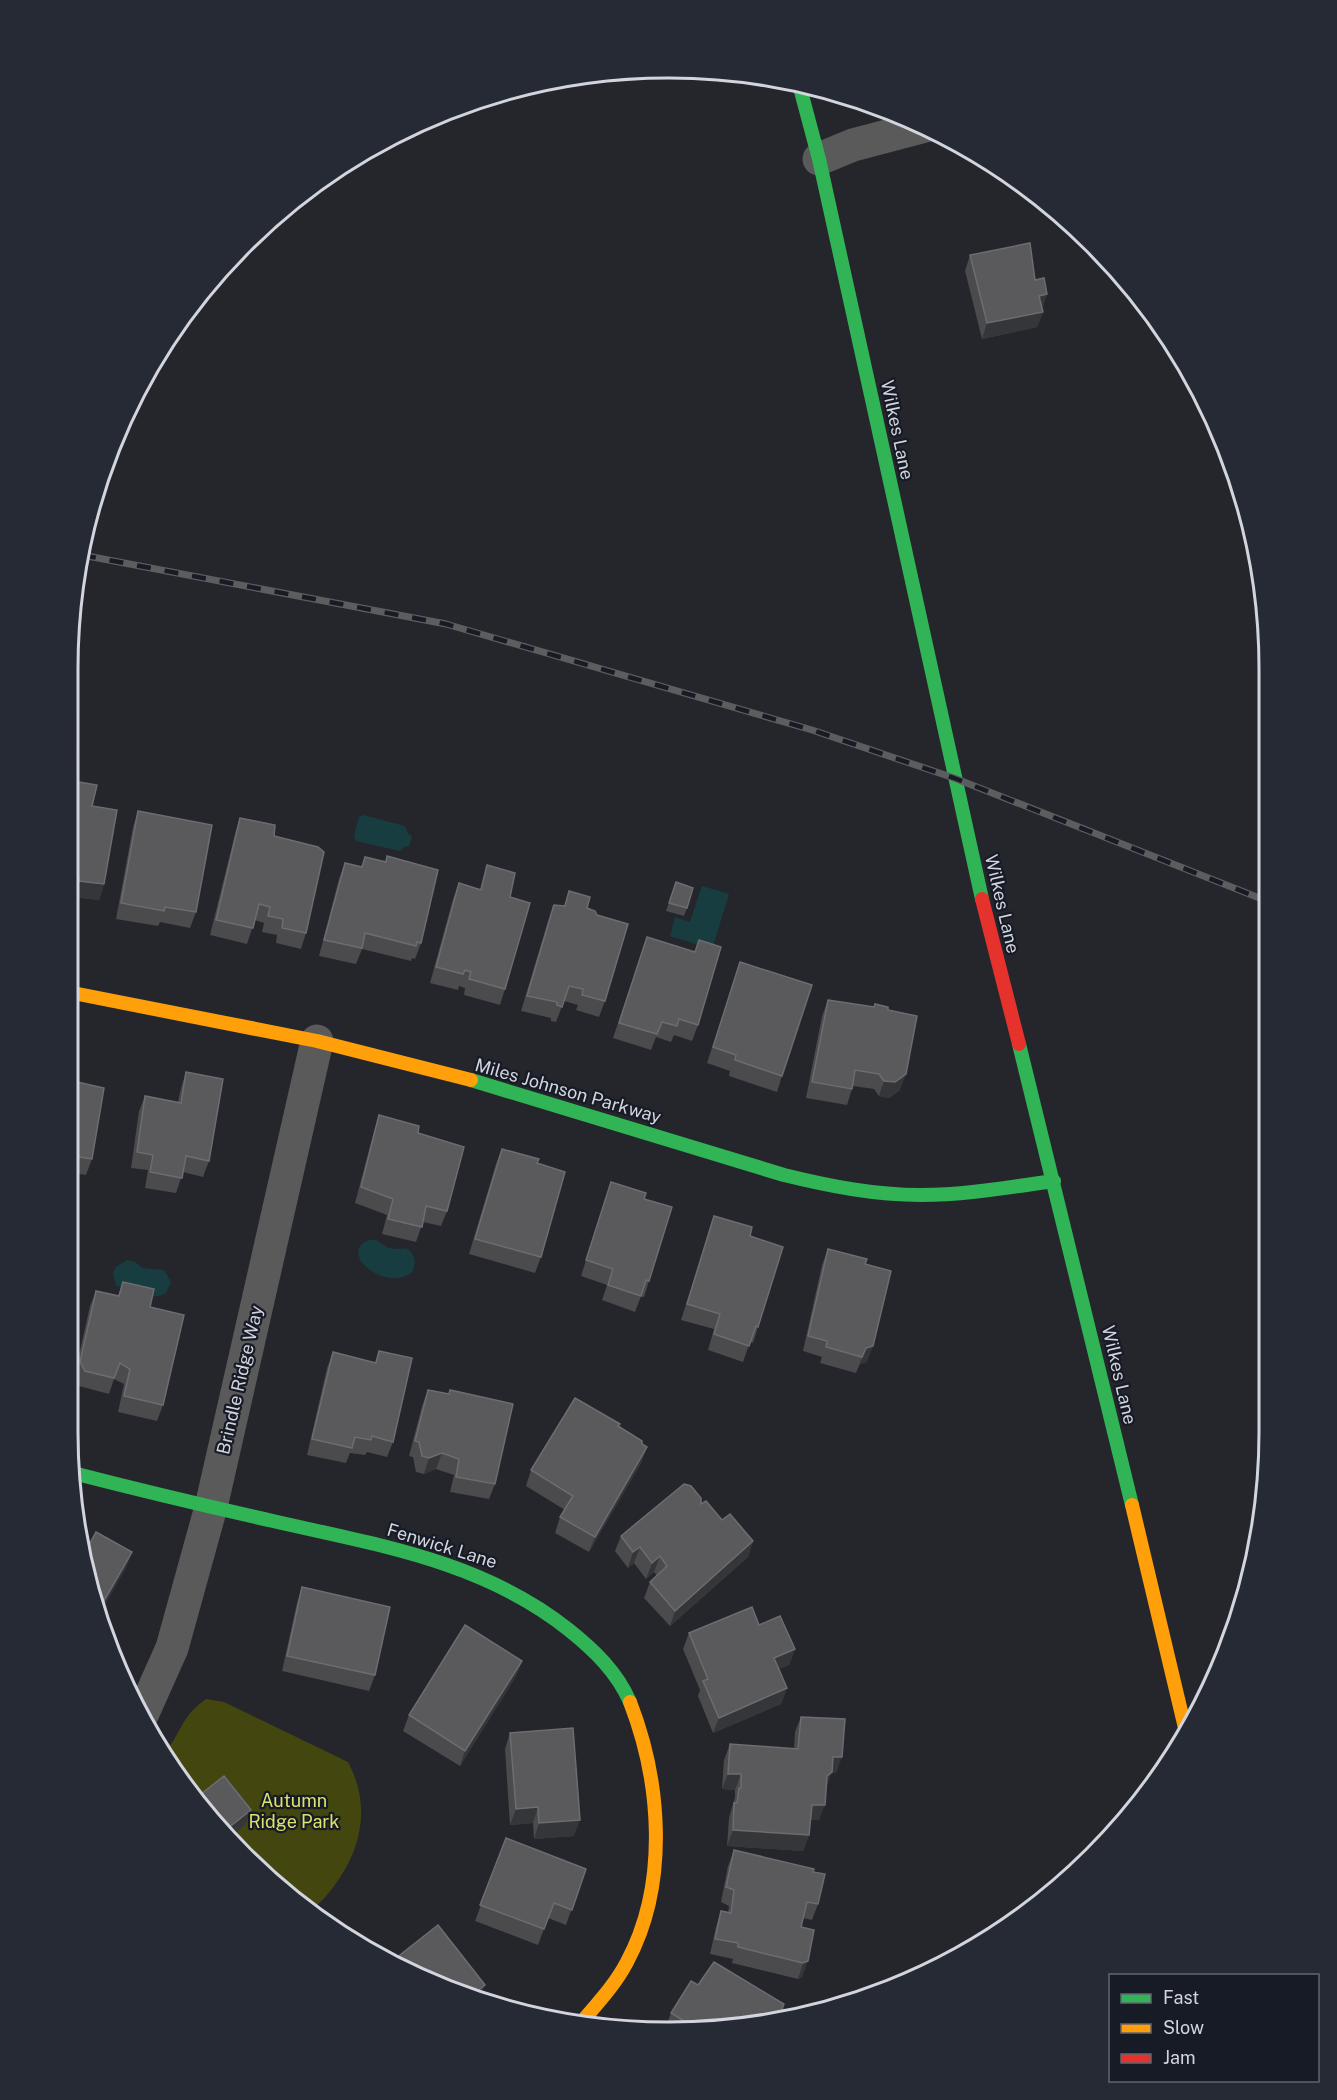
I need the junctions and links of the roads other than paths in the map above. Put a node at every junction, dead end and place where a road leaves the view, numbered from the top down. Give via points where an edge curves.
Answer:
1 (801, 93) edge
2 (910, 130) edge
3 (819, 159) junction
4 (78, 994) edge
5 (317, 1041) junction
6 (1054, 1181) junction
7 (79, 1475) edge
8 (211, 1507) junction
9 (146, 1706) edge
10 (1183, 1721) edge
11 (586, 2016) edge

1 - 3 street, Wilkes Lane
2 - 3 street
3 - 6 street, Wilkes Lane via 954,778
4 - 5 street, Miles Johnson Parkway
5 - 6 street, Miles Johnson Parkway via 509,1090 830,1186 919,1195 962,1194
5 - 8 street, Brindle Ridge Way
6 - 10 street, Wilkes Lane
7 - 8 street, Fenwick Lane
8 - 9 street, Brindle Ridge Way via 172,1648
8 - 11 street, Fenwick Lane via 472,1570 536,1602 559,1620 604,1663 625,1690 651,1778 656,1828 652,1878 633,1949 609,1989

